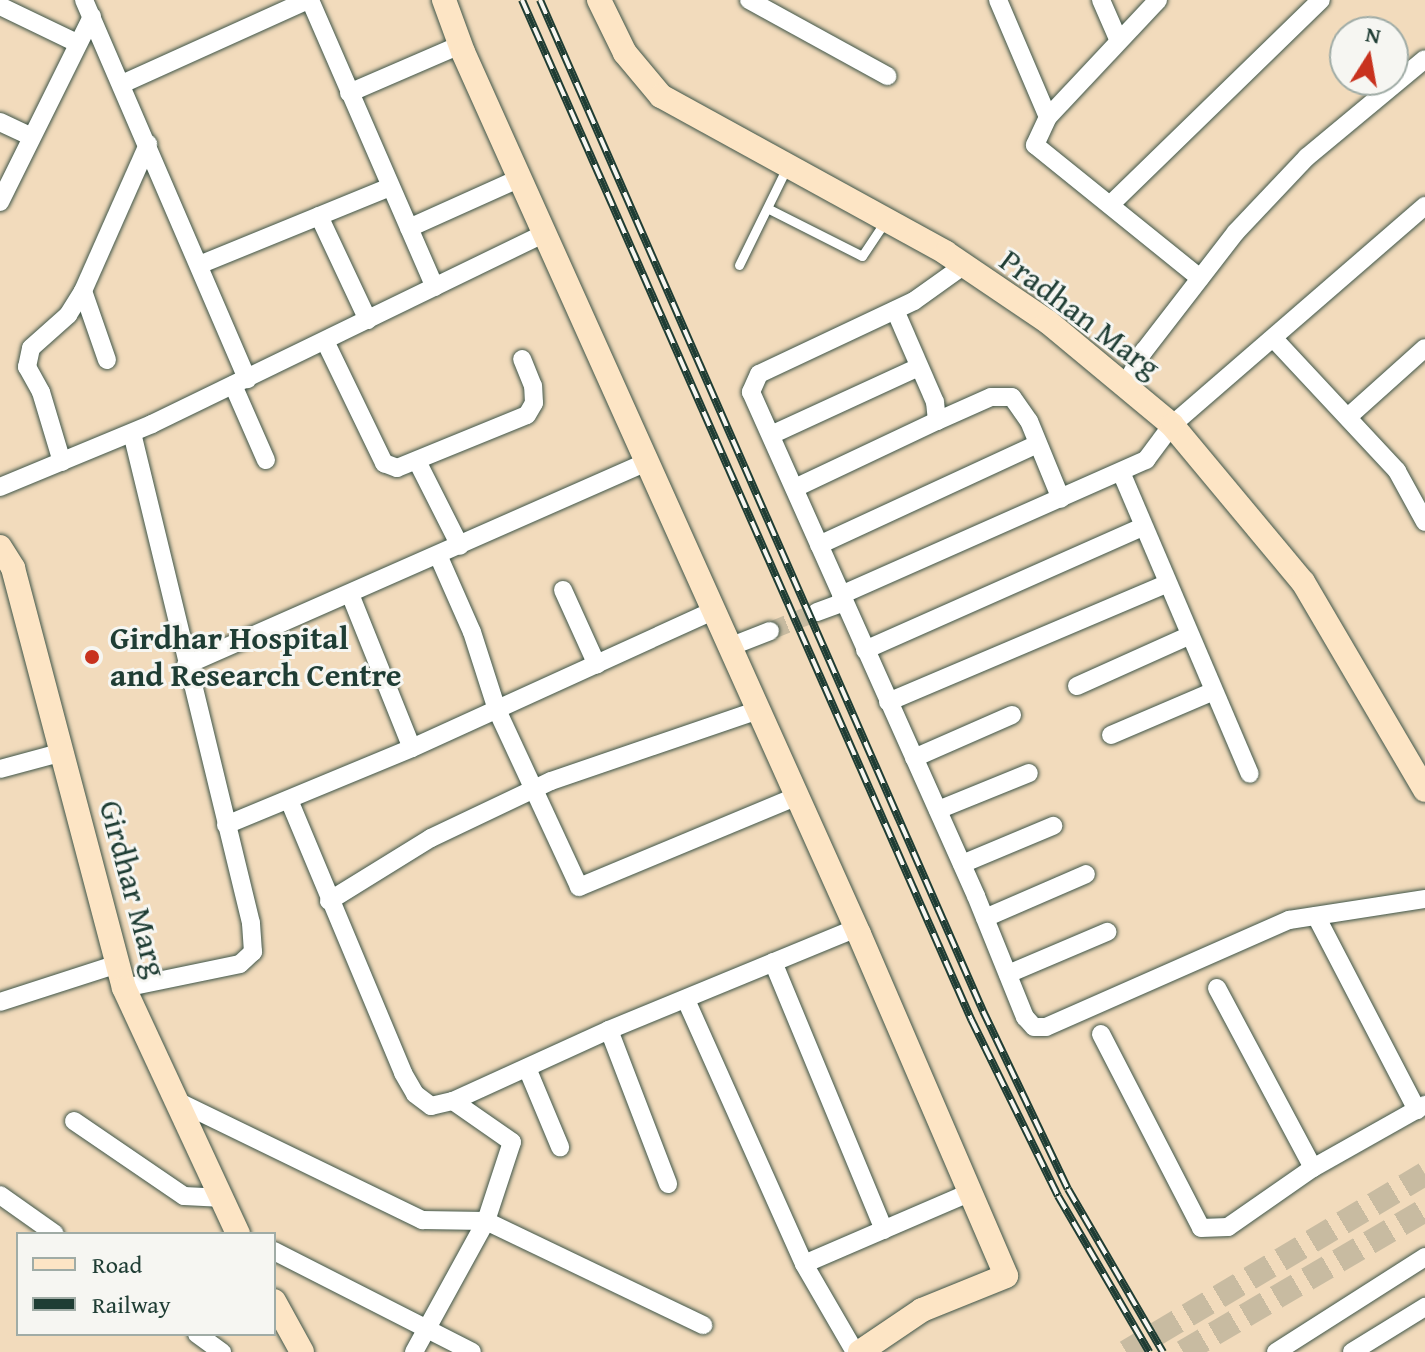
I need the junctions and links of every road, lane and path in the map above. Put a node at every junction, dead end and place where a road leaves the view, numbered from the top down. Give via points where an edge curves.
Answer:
1 (309, 0) edge
2 (444, 0) edge
3 (599, 0) edge
4 (749, 0) edge
5 (998, 0) edge
6 (1101, 0) edge
7 (1158, 0) edge
8 (1321, 0) edge
9 (0, 6) edge
10 (88, 9) edge
11 (1118, 39) junction
12 (77, 43) junction
13 (460, 45) junction
14 (1425, 59) edge
15 (887, 76) dead end
16 (122, 84) junction
17 (349, 93) junction
18 (1048, 117) junction
19 (0, 122) edge
20 (32, 137) junction
21 (148, 144) junction
22 (788, 164) junction
23 (520, 178) junction
24 (390, 187) junction
25 (0, 202) edge
26 (1110, 205) junction
27 (769, 209) junction
28 (319, 216) junction
29 (1421, 216) edge
30 (887, 217) junction
31 (409, 228) junction
32 (546, 233) junction
33 (199, 265) junction
34 (739, 265) dead end
35 (963, 266) junction
36 (1200, 278) junction
37 (435, 287) junction
38 (83, 291) junction
39 (895, 310) junction
40 (368, 320) junction
41 (1275, 340) junction
42 (325, 341) junction
43 (1425, 348) edge
44 (522, 359) dead end
45 (107, 360) dead end
46 (919, 367) junction
47 (240, 382) junction
48 (1125, 386) junction
49 (1348, 417) junction
50 (937, 421) junction
51 (1172, 425) junction
52 (132, 433) junction
53 (771, 435) junction
54 (1038, 444) junction
55 (266, 460) dead end
56 (417, 461) junction
57 (62, 462) junction
58 (647, 462) junction
59 (1121, 472) junction
60 (0, 487) edge
61 (795, 488) junction
62 (1418, 491) edge
63 (1061, 499) junction
64 (1425, 522) edge
65 (1143, 527) junction
66 (819, 545) junction
67 (460, 546) junction
68 (0, 547) edge
69 (438, 555) junction
70 (1166, 584) junction
71 (563, 590) dead end
72 (350, 594) junction
73 (842, 599) junction
74 (713, 611) junction
75 (817, 612) tunnel mouth
76 (770, 631) tunnel mouth
77 (1188, 636) junction
78 (729, 647) junction
79 (865, 650) junction
80 (186, 665) junction
81 (597, 665) junction
82 (1077, 686) dead end
83 (1212, 692) junction
84 (888, 702) junction
85 (497, 710) junction
86 (756, 711) junction
87 (1012, 715) dead end
88 (1111, 735) dead end
89 (412, 748) junction
90 (63, 752) junction
91 (914, 758) junction
92 (0, 769) edge
93 (1029, 773) dead end
94 (1250, 774) dead end
95 (1425, 790) edge
96 (535, 791) junction
97 (795, 797) junction
98 (289, 800) junction
99 (938, 810) junction
100 (226, 825) junction
101 (1053, 826) dead end
102 (962, 864) junction
103 (1086, 874) dead end
104 (1425, 899) edge
105 (329, 901) junction
106 (1316, 916) junction
107 (985, 918) junction
108 (856, 928) junction
109 (1107, 932) dead end
110 (773, 962) junction
111 (118, 964) junction
112 (1008, 974) junction
113 (124, 988) junction
114 (1217, 988) dead end
115 (686, 1000) junction
116 (0, 1002) edge
117 (609, 1030) junction
118 (1101, 1034) dead end
119 (527, 1068) junction
120 (175, 1100) junction
121 (453, 1101) junction
122 (1421, 1107) edge
123 (74, 1121) dead end
124 (560, 1147) dead end
125 (1313, 1168) junction
126 (668, 1184) dead end
127 (969, 1193) junction
128 (0, 1195) edge
129 (219, 1198) junction
130 (486, 1221) junction
131 (884, 1230) junction
132 (52, 1232) edge
133 (237, 1232) edge
134 (276, 1252) edge
135 (1425, 1257) edge
136 (804, 1264) junction
137 (276, 1305) edge
138 (1425, 1307) edge
139 (703, 1325) dead end
140 (429, 1330) junction
141 (200, 1336) edge
142 (222, 1352) edge
143 (302, 1352) edge
144 (414, 1352) edge
145 (472, 1352) edge
146 (857, 1352) edge
147 (1276, 1352) edge
148 (1352, 1352) edge

1 - 16 street
1 - 17 street
2 - 13 street
3 - 22 street, Pradhan Marg via 625,53 661,96 742,144
4 - 15 street
5 - 18 street
6 - 11 street
7 - 11 street
8 - 26 street
9 - 12 street
10 - 12 street
10 - 16 street
11 - 18 street
12 - 20 street
13 - 17 street
13 - 23 street
14 - 36 street via 1307,157
16 - 21 street
17 - 24 street
18 - 26 street via 1035,145
19 - 20 street
20 - 25 street
21 - 33 street
21 - 38 street
22 - 27 lane
22 - 30 street, Pradhan Marg
23 - 31 street
23 - 32 street
24 - 28 street
24 - 31 street
26 - 36 street
27 - 30 lane via 862,256
27 - 34 lane
28 - 33 street
28 - 40 street
29 - 41 street
30 - 35 street, Pradhan Marg
31 - 37 street
32 - 37 street
32 - 58 street
33 - 47 street
35 - 39 street
35 - 48 street, Pradhan Marg via 1048,322
36 - 48 street via 1144,351
37 - 40 street
38 - 45 street
38 - 57 street via 68,315 31,348 27,367 41,392
39 - 46 street
39 - 53 street via 759,374 751,392
40 - 42 street
41 - 49 street
41 - 51 street
42 - 47 street
42 - 56 street via 384,463 397,468
43 - 49 street
44 - 56 street via 533,386 534,403 527,415
46 - 50 street via 935,402
46 - 53 street
47 - 52 street
47 - 55 street
48 - 51 street, Pradhan Marg
49 - 62 street
50 - 54 street via 991,397 1012,397
50 - 61 street
51 - 59 street via 1146,460
51 - 95 street, Pradhan Marg via 1303,582
52 - 57 street
52 - 80 street
53 - 61 street
54 - 63 street
54 - 66 street
56 - 67 street
57 - 60 street
58 - 67 street
58 - 74 street
59 - 63 street
59 - 65 street
61 - 66 street
62 - 64 street
63 - 73 street
65 - 70 street
65 - 79 street
66 - 73 street
67 - 69 street
68 - 90 street, Girdhar Marg via 13,568
69 - 72 street
69 - 85 street via 472,632
70 - 77 street
70 - 84 street
71 - 81 street
72 - 80 street
72 - 89 street
73 - 75 street
73 - 79 street
74 - 78 street
74 - 81 street
76 - 78 street
77 - 82 street
77 - 83 street
78 - 86 street
79 - 84 street
80 - 100 street
81 - 85 street
83 - 88 street
83 - 94 street
84 - 91 street
85 - 89 street
85 - 96 street
86 - 96 street via 661,740
86 - 97 street
87 - 91 street
89 - 98 street
90 - 92 street
90 - 111 street, Girdhar Marg
91 - 99 street
93 - 99 street
96 - 97 street via 579,887
96 - 105 street via 431,838
97 - 108 street
98 - 100 street
98 - 105 street
99 - 102 street
100 - 113 street via 251,923 253,952 240,964
101 - 102 street
102 - 107 street
103 - 107 street
104 - 106 street
105 - 121 street via 415,1094 431,1106
106 - 112 street via 1289,920 1046,1027 1034,1027 1025,1017
106 - 122 street
107 - 112 street
108 - 110 street
108 - 127 street
109 - 112 street
110 - 115 street
110 - 131 street
111 - 113 street, Girdhar Marg
111 - 116 street
113 - 120 street, Girdhar Marg
114 - 125 street
115 - 117 street
115 - 136 street
117 - 119 street
117 - 126 street
118 - 125 street via 1201,1228 1228,1227
119 - 121 street
119 - 124 street
120 - 129 street, Girdhar Marg
120 - 130 street via 422,1220
121 - 130 street via 512,1142
122 - 125 street
123 - 129 street via 184,1196
127 - 131 street
127 - 146 street via 1006,1276 922,1310
128 - 132 street
129 - 133 street, Girdhar Marg
130 - 139 street
130 - 140 street
131 - 136 street
134 - 140 street
135 - 147 street
136 - 146 street
137 - 143 street
138 - 148 street
140 - 144 street
140 - 145 street
141 - 142 street

